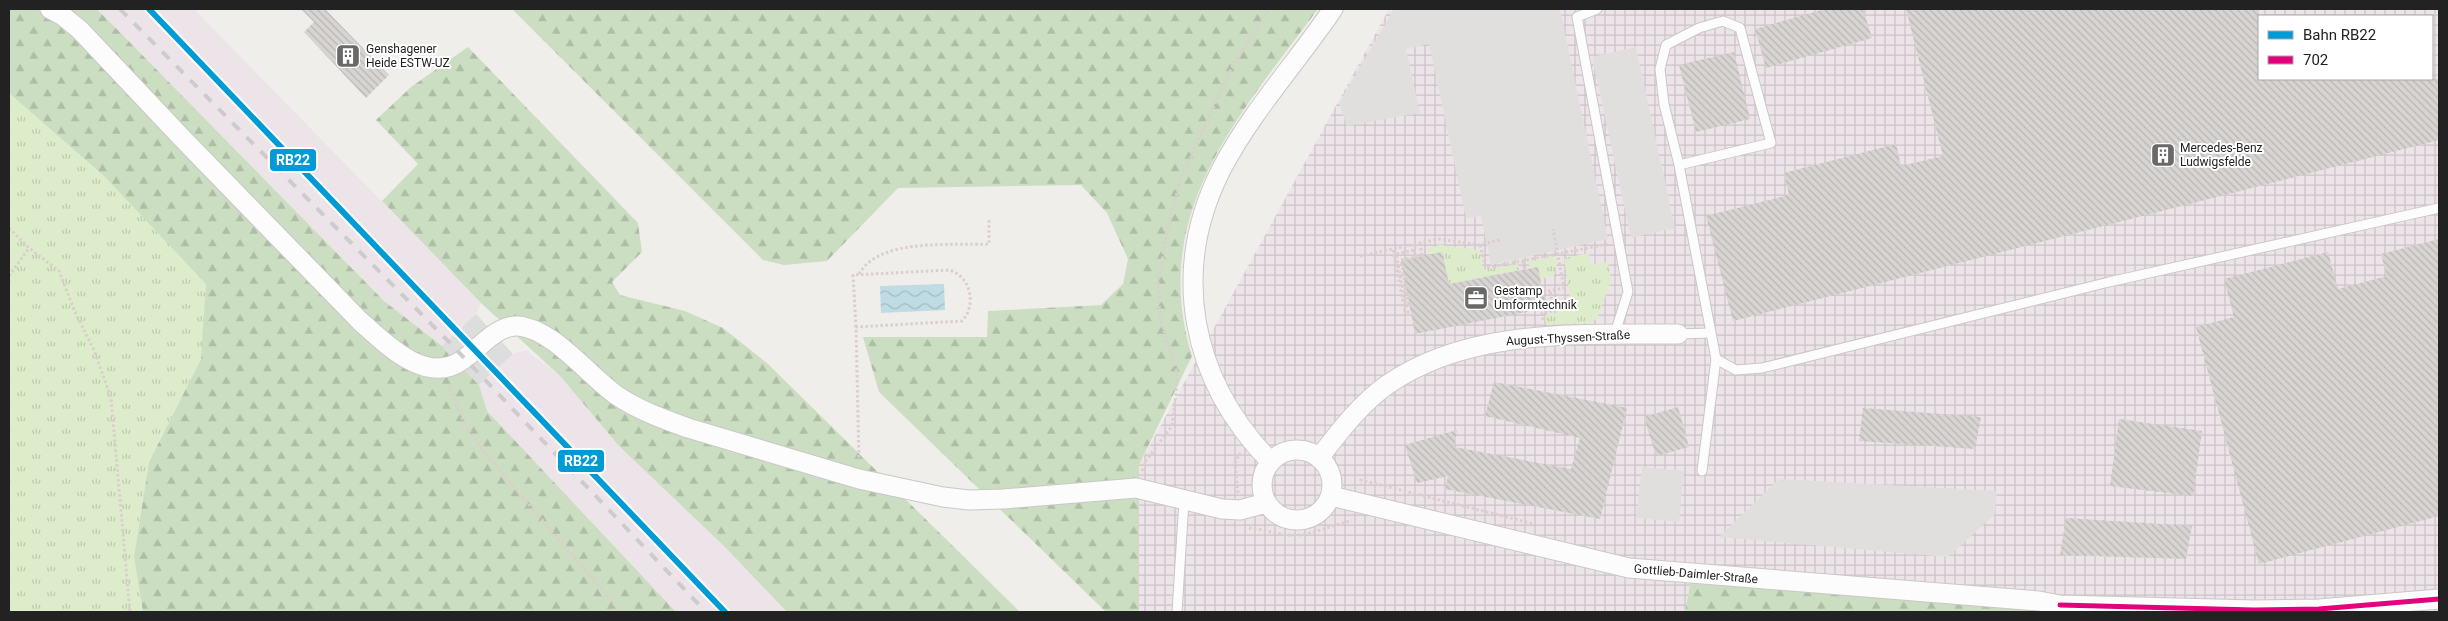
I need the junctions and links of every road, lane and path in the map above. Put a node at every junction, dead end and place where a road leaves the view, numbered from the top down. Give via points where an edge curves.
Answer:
1 (50, 9) edge
2 (1332, 9) edge
3 (1598, 9) edge
4 (1679, 165) junction
5 (2439, 208) edge
6 (989, 218) dead end
7 (9, 228) edge
8 (1553, 229) dead end
9 (1500, 240) dead end
10 (1618, 242) junction
11 (1420, 244) junction
12 (1480, 245) junction
13 (29, 248) junction
14 (1392, 250) junction
15 (1558, 254) junction
16 (1360, 256) dead end
17 (1422, 256) dead end
18 (1416, 257) joint
19 (1523, 261) junction
20 (1524, 269) dead end
21 (859, 274) junction
22 (9, 276) edge
23 (1550, 290) junction
24 (1542, 292) dead end
25 (1411, 312) dead end
26 (856, 327) junction
27 (1615, 333) junction
28 (1710, 333) junction
29 (1678, 334) joint
30 (1546, 338) junction
31 (1716, 359) junction
32 (441, 368) junction
33 (1252, 442) junction
34 (1319, 458) junction
35 (1270, 461) junction
36 (1702, 471) dead end
37 (860, 479) junction
38 (1362, 480) dead end
39 (1331, 496) junction
40 (1184, 500) junction
41 (1266, 503) junction
42 (1359, 503) junction
43 (1240, 510) junction
44 (1544, 527) dead end
45 (2439, 599) edge
46 (2063, 609) edge
47 (130, 612) edge
48 (621, 612) edge
49 (1177, 612) edge

1 - 32 street via 80,30 360,321 411,361
2 - 33 street via 1234,148 1208,199 1197,239 1194,300 1204,354 1227,407
3 - 10 lane via 1576,17
4 - 4 lane via 1664,104 1660,69 1666,45 1699,28 1723,21 1740,28 1772,143
4 - 28 lane
5 - 31 lane via 2109,282 1762,368 1736,370
6 - 21 path via 990,244 891,250 865,264
7 - 13 path
8 - 15 path
9 - 12 path
10 - 15 path
10 - 27 lane via 1628,292
11 - 12 path via 1439,239
11 - 14 path
11 - 17 path
12 - 19 path via 1486,268
13 - 22 path
13 - 47 path via 59,271 94,350 110,398
14 - 16 path
14 - 25 path via 1405,312
15 - 19 path
15 - 23 path via 1564,288
18 - 18 path via 1414,250 1396,254 1406,306 1409,305 1401,260
19 - 20 path
21 - 26 path via 853,275
21 - 26 path via 949,270 958,273 968,285 969,309 962,321 954,323
23 - 24 path
23 - 30 path via 1554,310 1542,313
26 - 37 path
27 - 29 street, August-Thyssen-Straße
27 - 30 street, August-Thyssen-Straße
28 - 29 lane
28 - 31 lane
30 - 34 street, August-Thyssen-Straße via 1494,343 1446,355 1410,371 1367,402
31 - 36 lane
32 - 37 street via 461,362 499,332 518,326 539,333 617,395 657,416
32 - 48 path via 466,425 489,458
33 - 35 street
33 - 43 path via 1238,454 1235,464
34 - 35 street via 1299,450 1288,450
34 - 39 street via 1331,475
35 - 41 street via 1261,482
37 - 40 street via 969,500 1136,488
38 - 44 path
39 - 41 street via 1318,514 1297,521 1279,516
39 - 42 street, Gottlieb-Daimler-Straße
40 - 43 street
40 - 49 lane
41 - 43 street
42 - 43 path via 1352,521 1297,536 1246,527
42 - 46 street, Gottlieb-Daimler-Straße via 1629,568 2039,601
45 - 46 street, Gottlieb-Daimler-Straße via 2319,609

